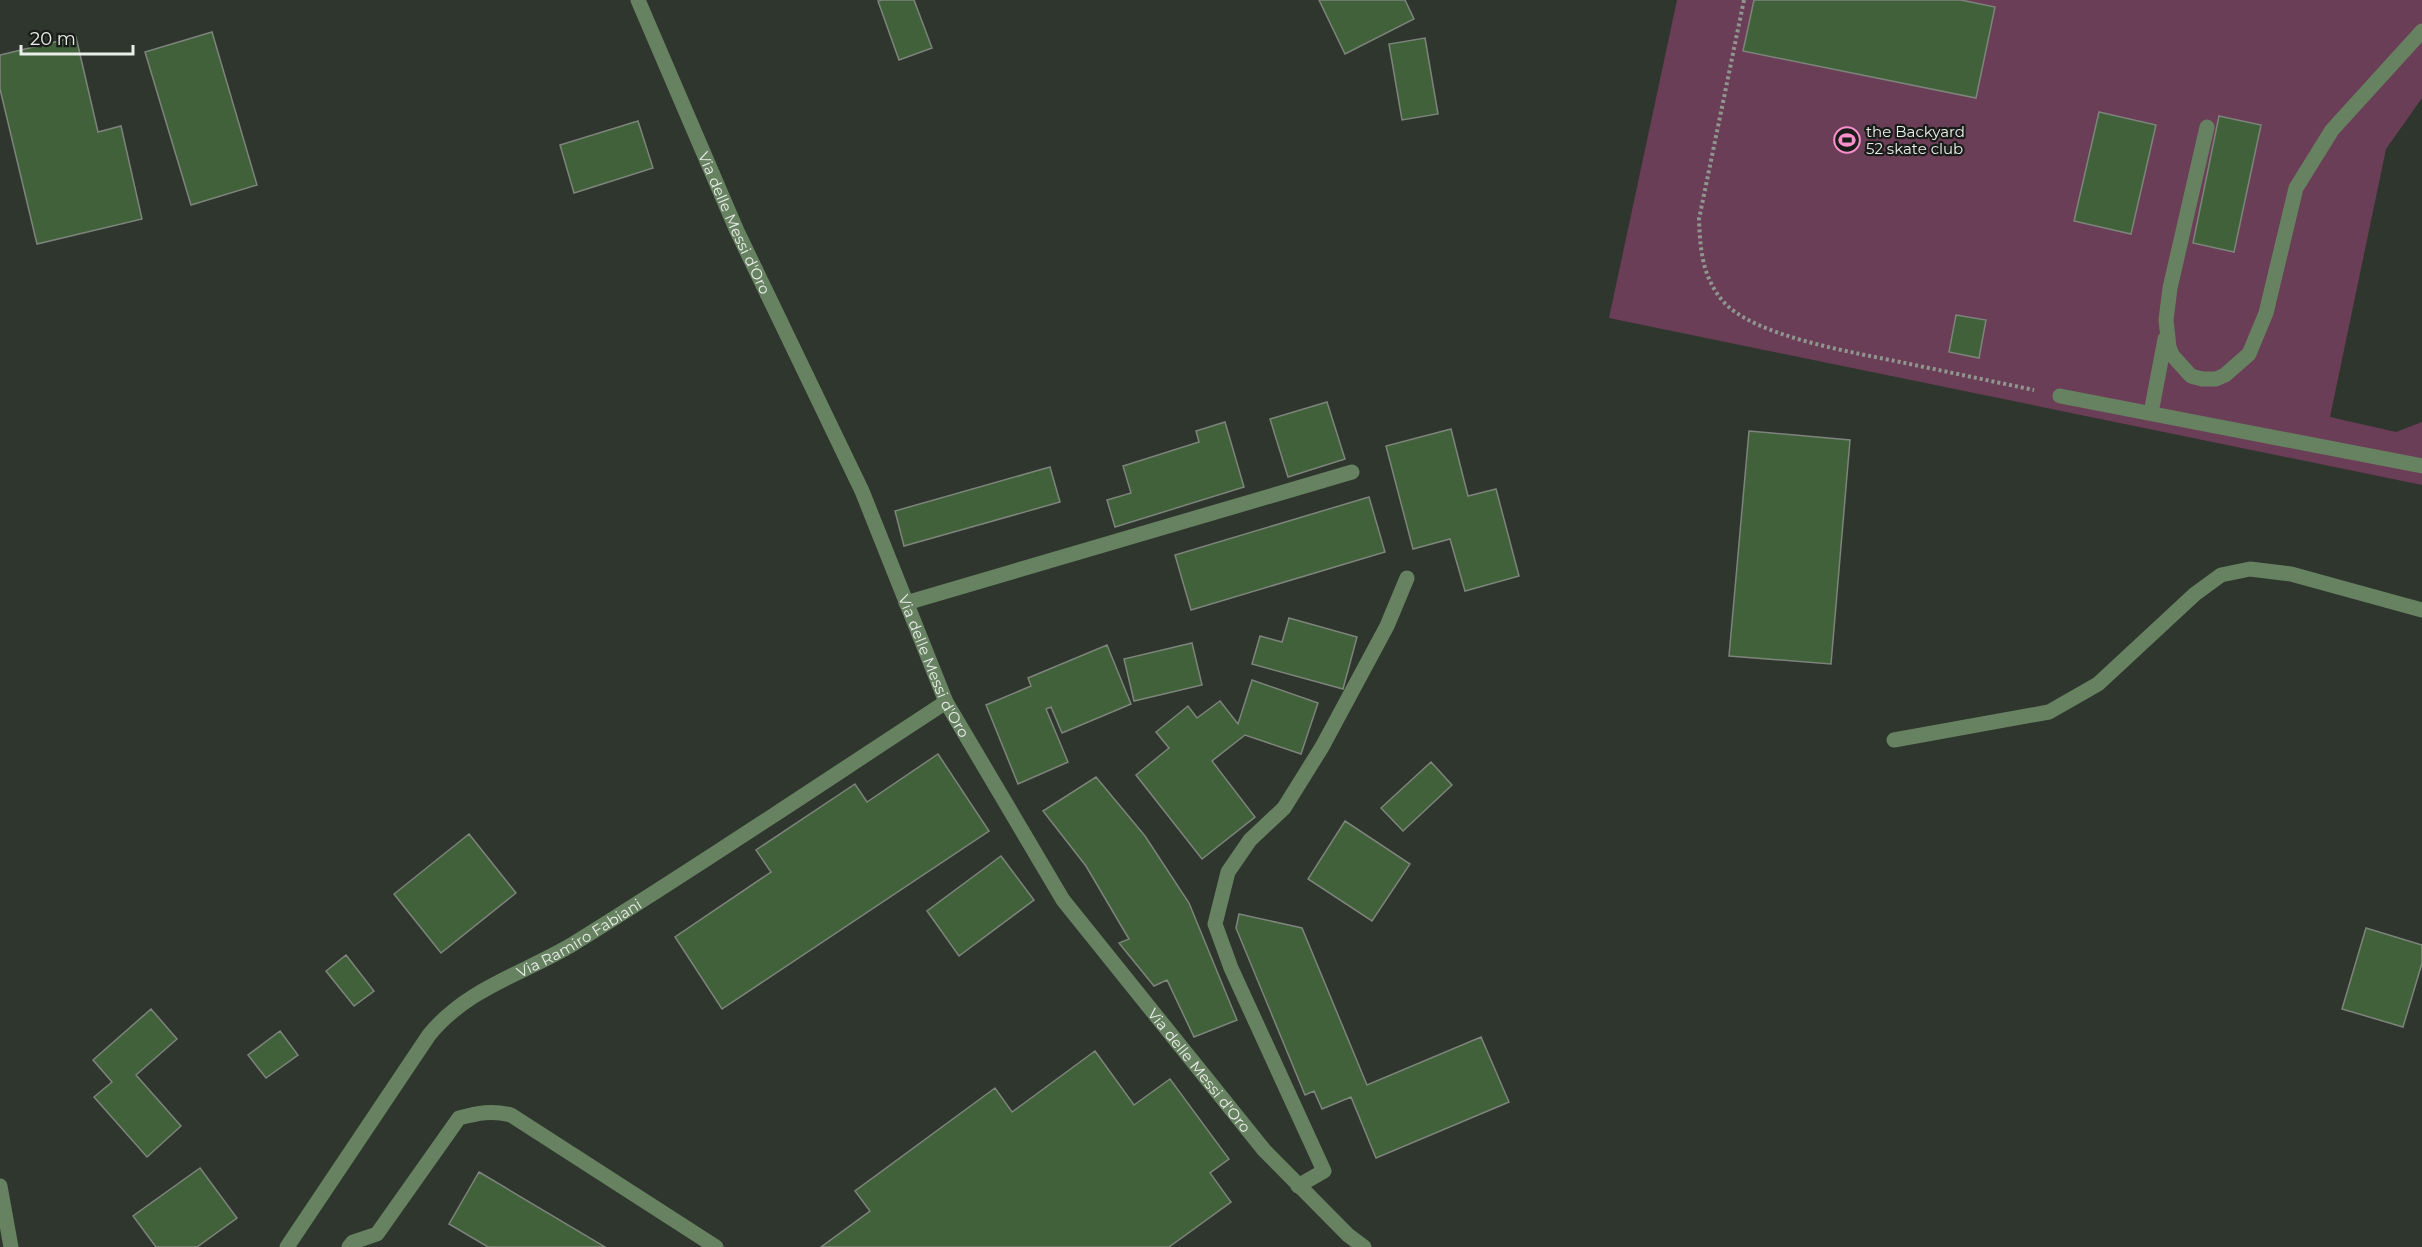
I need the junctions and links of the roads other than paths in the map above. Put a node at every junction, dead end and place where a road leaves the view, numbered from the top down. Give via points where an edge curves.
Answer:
1 (638, 0) edge
2 (2422, 31) edge
3 (2207, 127) dead end
4 (2166, 333) junction
5 (2060, 396) road end
6 (2151, 414) junction
7 (2422, 466) edge
8 (1352, 472) dead end
9 (1407, 578) dead end
10 (906, 603) junction
11 (2422, 610) edge
12 (946, 702) junction
13 (1894, 740) dead end
14 (0, 1186) edge
15 (1298, 1186) junction
16 (11, 1247) edge
17 (287, 1247) edge
18 (349, 1247) edge
19 (716, 1247) edge
20 (1364, 1247) edge

1 - 10 street, Via delle Messi d'Oro via 737,231 862,491
2 - 4 street via 2332,130 2296,188 2266,313 2249,354 2225,375 2202,379 2191,376 2172,355
3 - 4 street via 2167,304
4 - 6 street
5 - 6 street
6 - 7 street
8 - 10 street
9 - 15 street via 1387,626 1322,747 1284,808 1250,840 1228,872 1215,924 1231,968 1324,1171
10 - 12 street, Via delle Messi d'Oro
11 - 13 street via 2291,574 2250,569 2221,575 2098,684 2049,712
12 - 15 street, Via delle Messi d'Oro via 1063,900 1264,1150
12 - 17 street, Via Ramiro Fabiani via 571,945 451,1010 429,1035
14 - 16 street
15 - 20 street, Via delle Messi d'Oro
18 - 19 street via 352,1242 376,1234 459,1118 496,1111 512,1115

